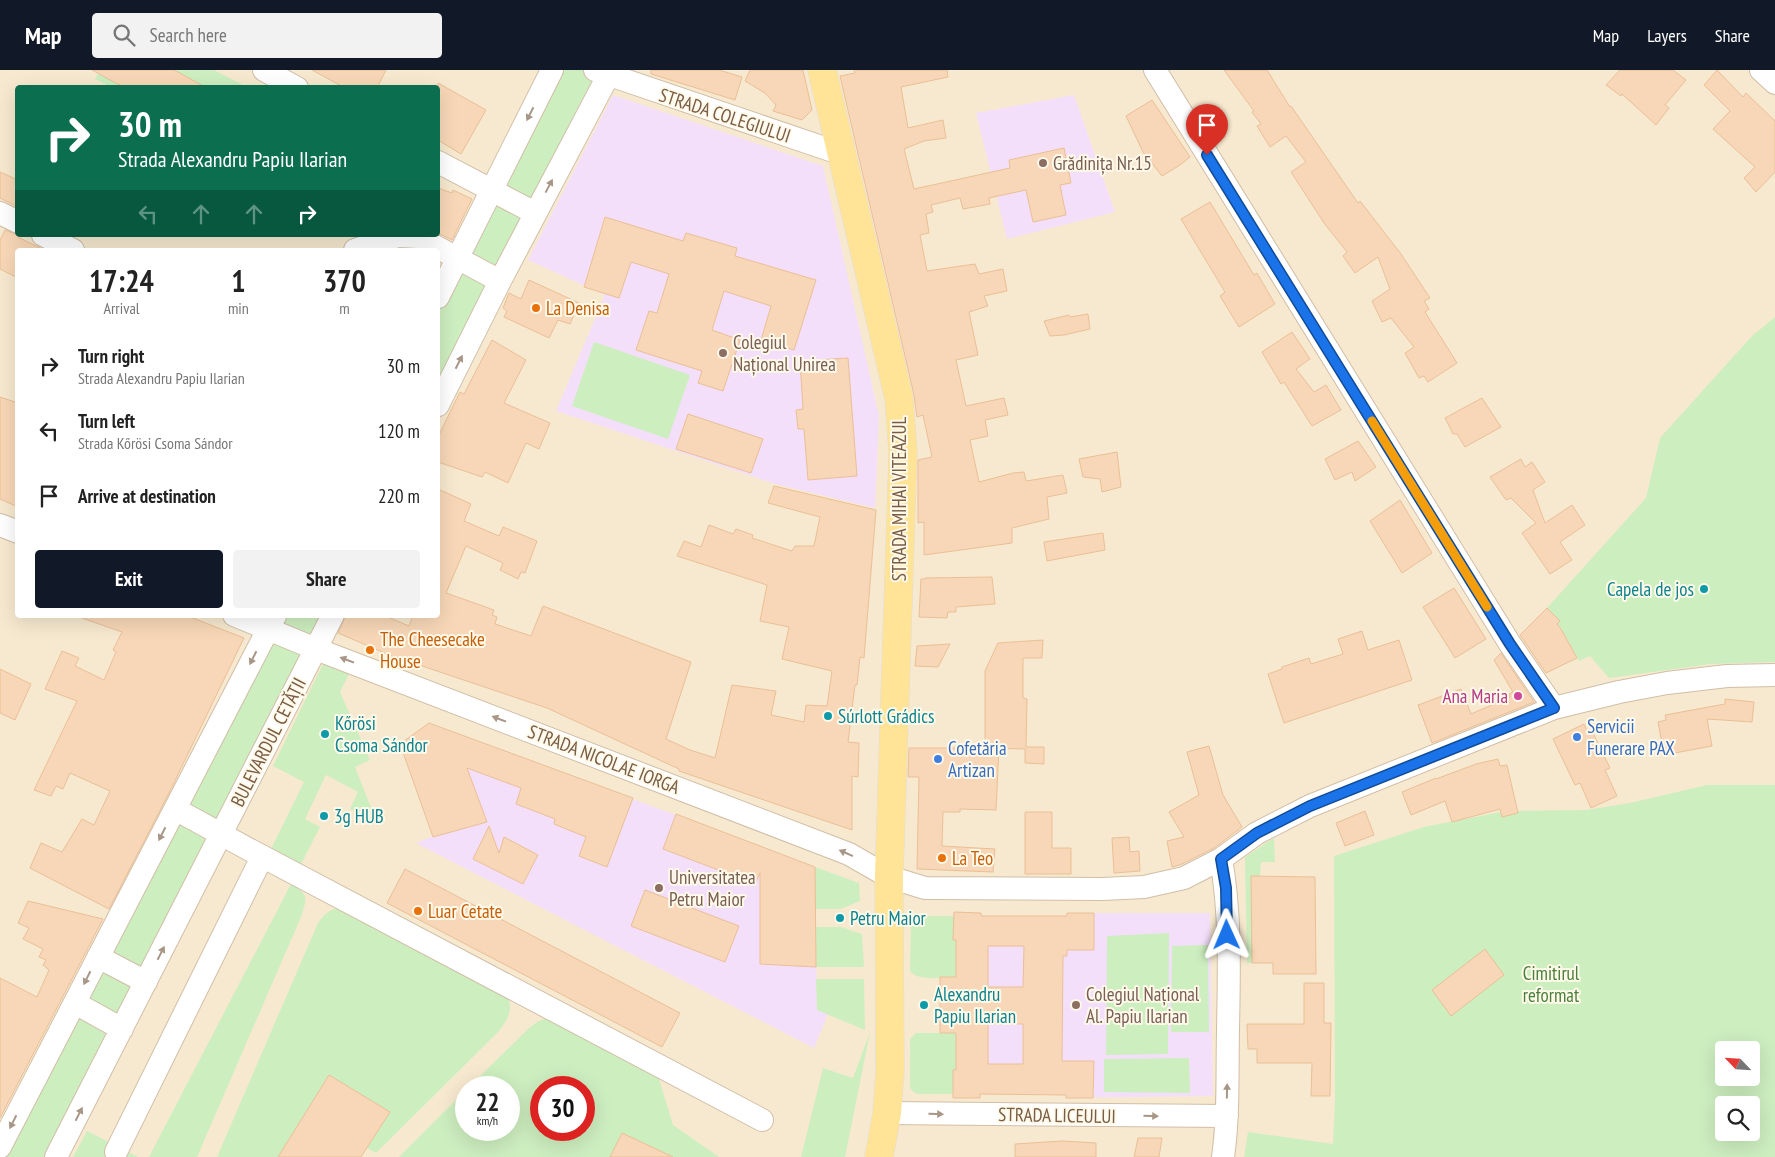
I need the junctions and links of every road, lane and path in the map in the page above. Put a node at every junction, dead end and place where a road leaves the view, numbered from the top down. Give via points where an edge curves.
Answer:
1 (264, 70) edge
2 (552, 70) edge
3 (822, 70) edge
4 (1761, 70) edge
5 (1158, 71) edge
6 (605, 72) edge
7 (1775, 83) edge
8 (292, 85) edge
9 (842, 154) junction
10 (440, 163) edge
11 (492, 190) junction
12 (0, 213) edge
13 (535, 213) junction
14 (15, 220) edge
15 (47, 237) edge
16 (395, 237) edge
17 (418, 237) edge
18 (69, 248) edge
19 (361, 248) edge
20 (438, 248) edge
21 (440, 249) edge
22 (457, 258) junction
23 (500, 281) junction
24 (440, 293) edge
25 (440, 402) edge
26 (0, 525) edge
27 (15, 531) edge
28 (250, 618) edge
29 (332, 618) edge
30 (272, 622) edge
31 (316, 649) junction
32 (1775, 675) edge
33 (1554, 708) junction
34 (175, 809) junction
35 (221, 835) junction
36 (262, 857) junction
37 (1221, 859) junction
38 (889, 876) junction
39 (98, 957) junction
40 (146, 982) junction
41 (74, 1003) junction
42 (122, 1029) junction
43 (887, 1113) junction
44 (1227, 1116) junction
45 (762, 1120) dead end
46 (0, 1147) edge
47 (116, 1152) dead end
48 (56, 1157) edge
49 (879, 1157) edge
50 (1224, 1157) edge

1 - 8 street
2 -> 11 street
3 - 9 main road, STRADA MIHAI VITEAZUL
4 - 7 street
5 - 33 street via 1510,644
6 - 9 street, STRADA COLEGIULUI
13 -> 6 street
9 - 38 main road, STRADA MIHAI VITEAZUL via 899,399 902,443
10 - 11 street
11 - 13 street
11 - 22 street
12 - 14 street
13 - 23 street
15 - 18 street
16 - 19 street
17 - 20 street
21 - 22 street
22 - 23 street
22 - 24 street
25 -> 23 street
26 - 27 street
28 - 30 street
29 - 31 street, BULEVARDUL CETĂȚII
30 - 31 street
30 -> 34 street
31 - 35 street, BULEVARDUL CETĂȚII
38 -> 31 street, STRADA NICOLAE IORGA via 849,854
32 - 33 street, STRADA NICOLAE IORGA via 1727,676 1668,683
33 - 37 street, STRADA NICOLAE IORGA via 1310,806 1257,833
34 - 35 street
34 -> 39 street
35 - 36 street
40 -> 35 street, BULEVARDUL CETĂȚII
36 - 45 street
36 - 47 street
37 - 38 street, STRADA NICOLAE IORGA via 1184,878 1144,887 925,888
44 -> 37 street via 1227,896
38 - 43 main road, STRADA MIHAI VITEAZUL via 891,1029
39 - 40 street
39 -> 41 street
40 - 42 street, BULEVARDUL CETĂȚII
41 - 42 street
41 -> 46 street
48 -> 42 street, BULEVARDUL CETĂȚII
43 -> 44 street, STRADA LICEULUI
43 - 49 main road, STRADA MIHAI VITEAZUL
44 - 50 street

